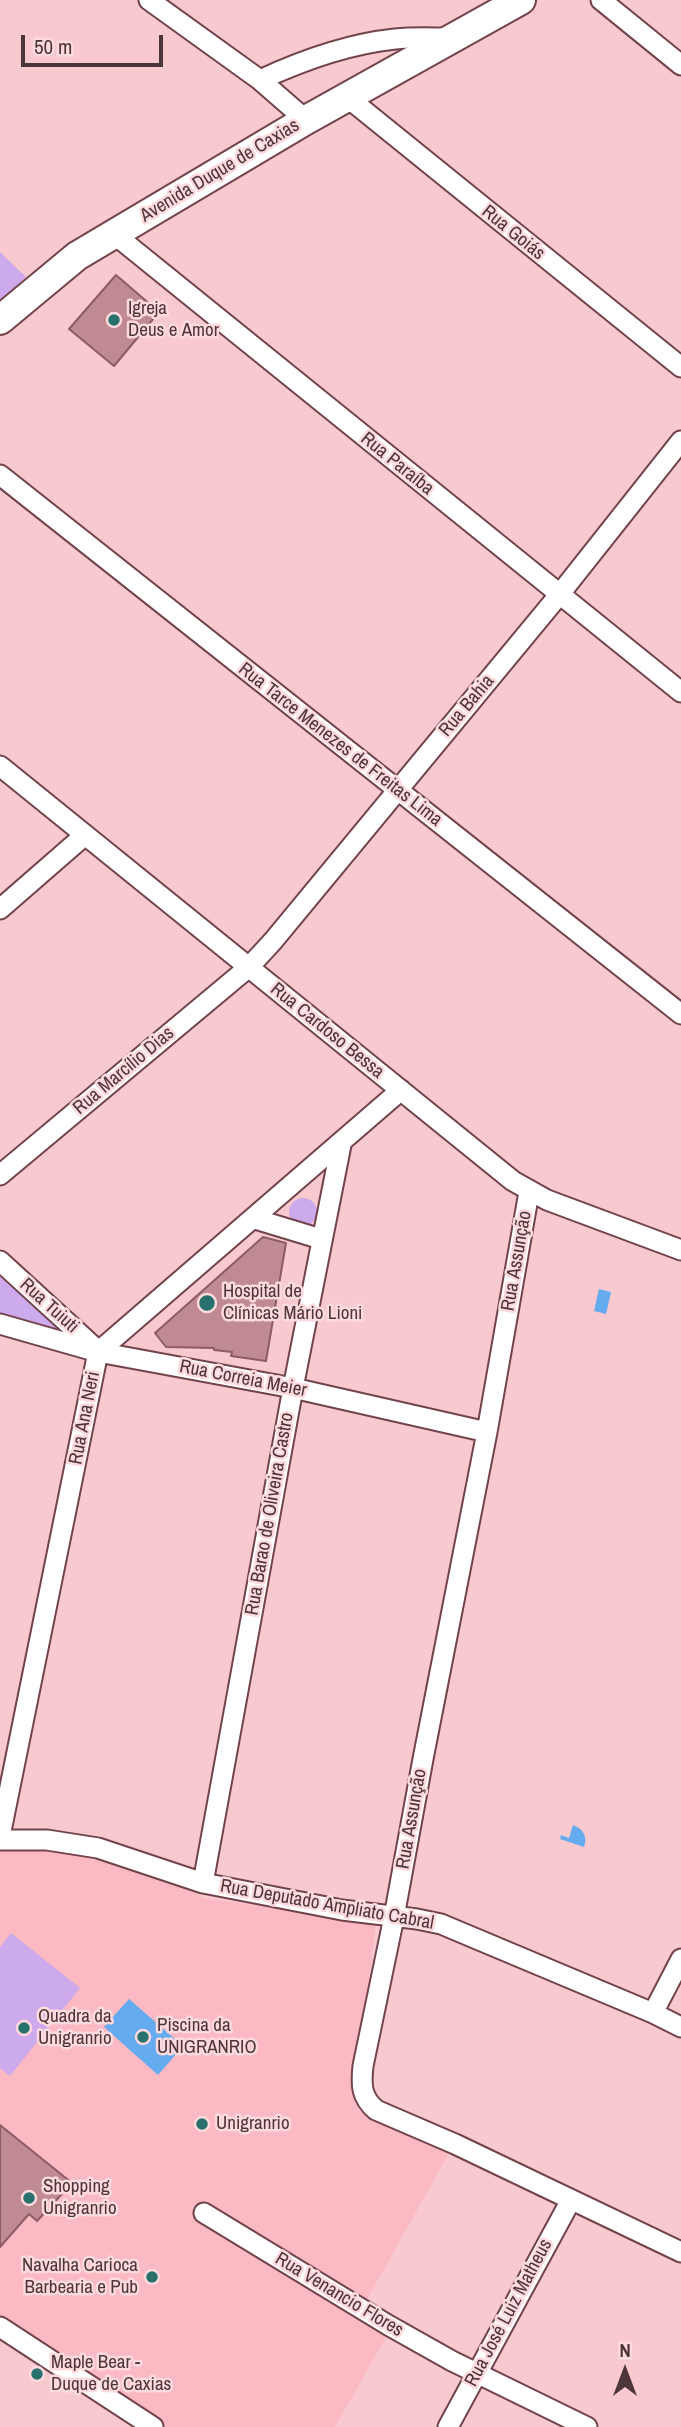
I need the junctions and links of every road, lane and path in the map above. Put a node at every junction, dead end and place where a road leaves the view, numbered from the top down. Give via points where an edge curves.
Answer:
1 (149, 0) edge
2 (521, 0) edge
3 (601, 0) edge
4 (451, 38) junction
5 (681, 65) edge
6 (260, 80) junction
7 (347, 97) junction
8 (306, 120) junction
9 (114, 234) junction
10 (0, 320) edge
11 (681, 367) edge
12 (681, 441) edge
13 (0, 475) edge
14 (559, 595) junction
15 (681, 692) edge
16 (0, 766) edge
17 (397, 791) junction
18 (85, 835) junction
19 (0, 909) edge
20 (249, 967) junction
21 (681, 1014) edge
22 (401, 1090) junction
23 (341, 1145) junction
24 (0, 1175) edge
25 (529, 1192) junction
26 (255, 1219) junction
27 (321, 1239) junction
28 (681, 1250) edge
29 (0, 1261) edge
30 (0, 1324) edge
31 (99, 1352) junction
32 (293, 1388) junction
33 (487, 1432) junction
34 (0, 1838) edge
35 (203, 1883) junction
36 (394, 1917) junction
37 (681, 1959) edge
38 (653, 2013) junction
39 (681, 2027) edge
40 (571, 2200) junction
41 (204, 2213) dead end
42 (681, 2252) edge
43 (0, 2327) edge
44 (475, 2374) junction
45 (153, 2427) edge
46 (448, 2427) edge
47 (587, 2427) edge

1 - 6 street
2 - 4 main road, Avenida Duque de Caxias
3 - 5 street
4 - 6 street, Avenida Duque de Caxias via 395,39 352,46 307,58
4 - 7 main road, Avenida Duque de Caxias
6 - 8 street
7 - 8 main road, Avenida Duque de Caxias
7 - 11 street, Rua Goiás
8 - 9 main road, Avenida Duque de Caxias
9 - 10 main road, Avenida Duque de Caxias via 77,256
9 - 14 street, Rua Paraíba
12 - 14 street, Rua Bahia
13 - 17 street, Rua Tarce Menezes de Freitas Lima
14 - 15 street, Rua Paraíba
14 - 17 street, Rua Bahia
16 - 18 street, Rua Cardoso Bessa
17 - 20 street, Rua Bahia
17 - 21 street, Rua Tarce Menezes de Freitas Lima
18 - 19 street
18 - 20 street, Rua Cardoso Bessa
20 - 22 street, Rua Cardoso Bessa
20 - 24 street, Rua Marcílio Dias
22 - 23 street, Rua Ana Neri
22 - 25 street, Rua Cardoso Bessa
23 - 26 street, Rua Ana Neri
23 - 27 street, Rua Barao de Oliveira Castro
25 - 28 street, Rua Cardoso Bessa
25 - 33 street, Rua Assunção
26 - 27 street
26 - 31 street, Rua Ana Neri
27 - 32 street, Rua Barao de Oliveira Castro
29 - 31 street, Rua Tuiuti
30 - 31 street, Rua Correia Meier
31 - 32 street, Rua Correia Meier
31 - 34 street, Rua Ana Neri
32 - 33 street, Rua Correia Meier
32 - 35 street, Rua Barao de Oliveira Castro
33 - 36 street, Rua Assunção
34 - 35 street, Rua Deputado Ampliato Cabral via 98,1848
35 - 36 street, Rua Deputado Ampliato Cabral
36 - 38 street, Rua Deputado Ampliato Cabral via 441,1924
36 - 40 street, Rua Assunção via 363,2066 367,2103
37 - 38 street
38 - 39 street, Rua Deputado Ampliato Cabral
40 - 42 street, Rua Assunção
40 - 44 street, Rua José Luiz Matheus
41 - 44 street, Rua Venancio Flores
43 - 45 street
44 - 46 street, Rua José Luiz Matheus
44 - 47 street, Rua Venancio Flores

